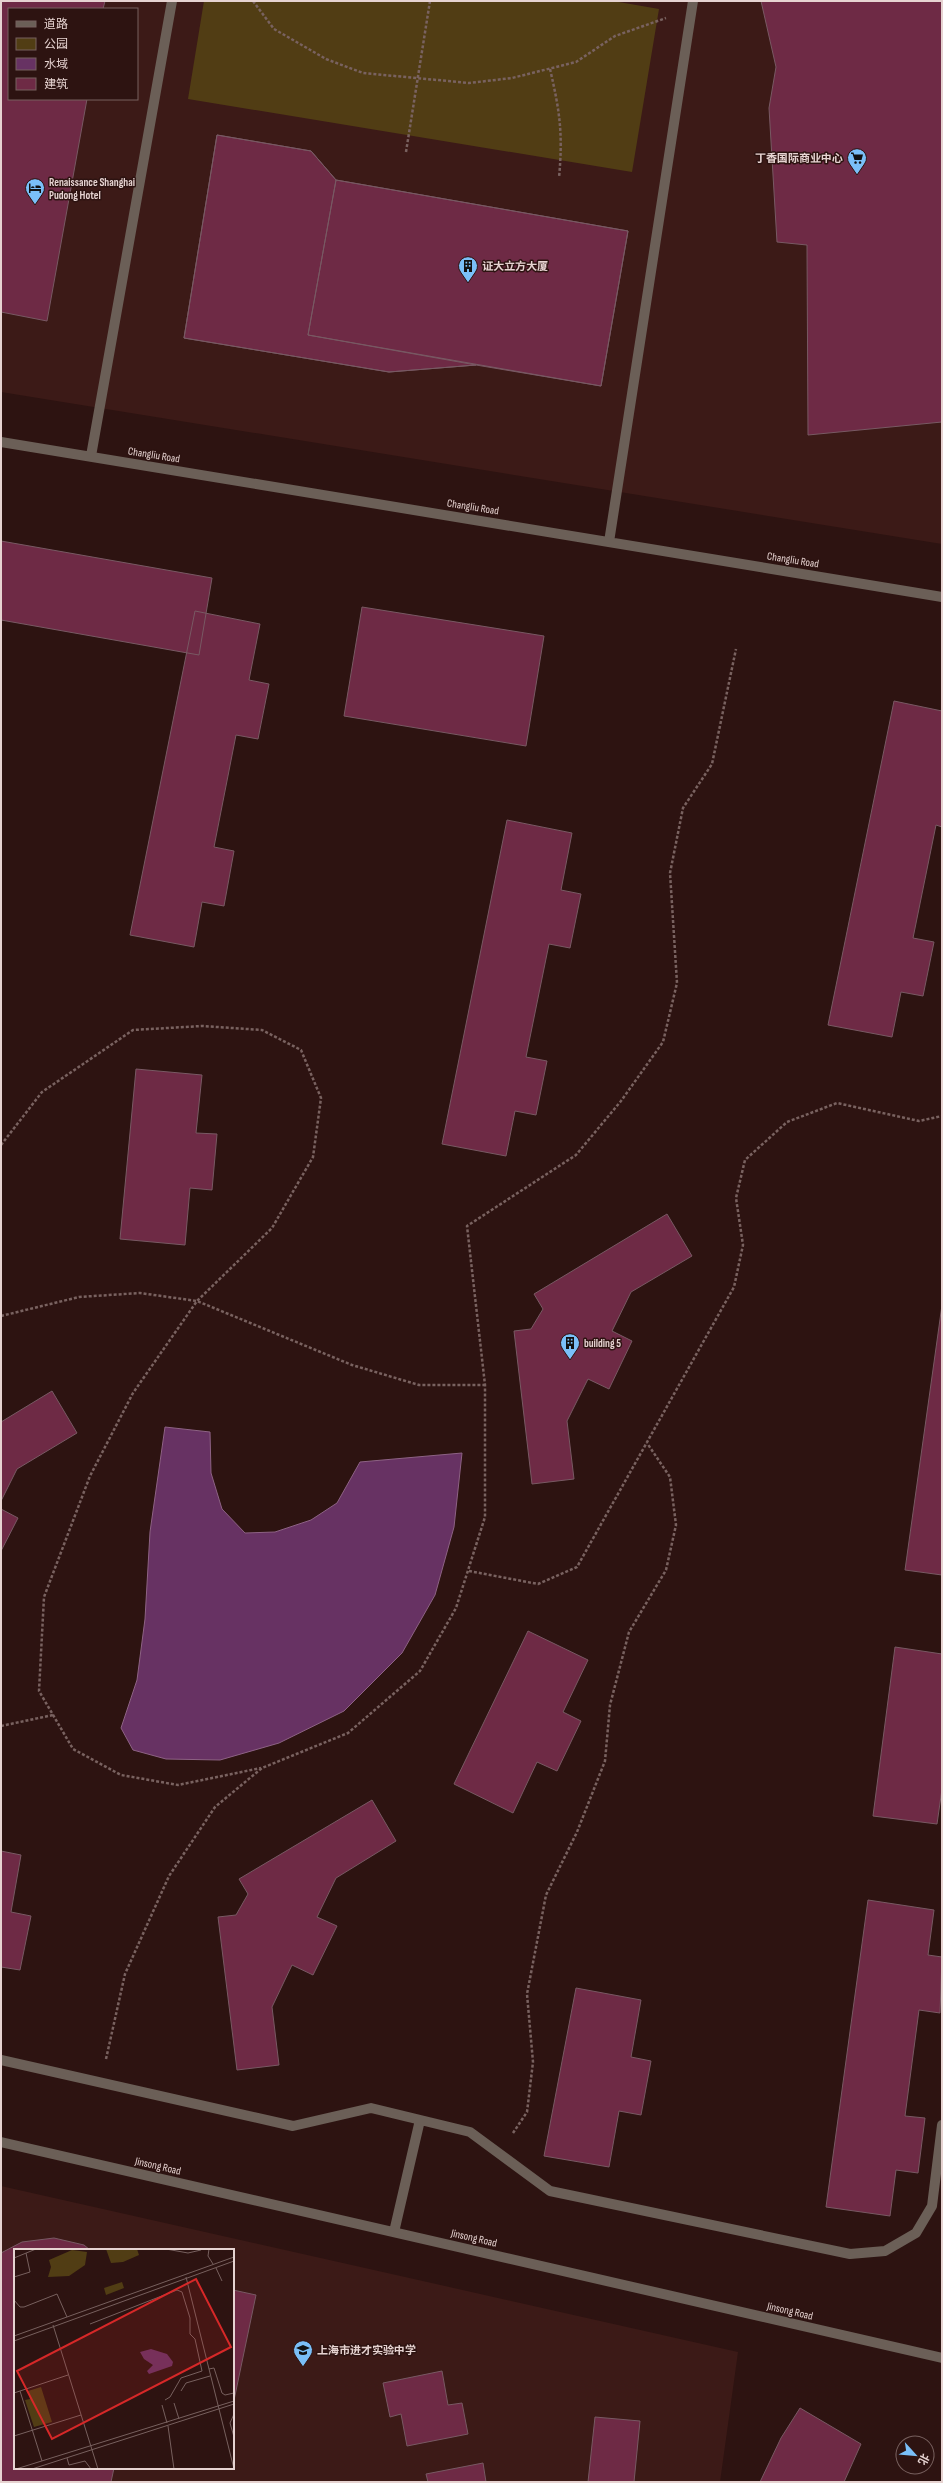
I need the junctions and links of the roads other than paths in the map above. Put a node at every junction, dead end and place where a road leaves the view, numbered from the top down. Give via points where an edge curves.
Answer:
1 (172, 1) edge
2 (693, 1) edge
3 (1, 442) edge
4 (91, 456) junction
5 (609, 542) junction
6 (942, 597) edge
7 (1, 2060) edge
8 (420, 2120) junction
9 (942, 2125) edge
10 (1, 2142) edge
11 (394, 2232) junction
12 (942, 2358) edge

1 - 4 street
2 - 5 street
3 - 4 street, Changliu Road
4 - 5 street, Changliu Road
5 - 6 street, Changliu Road
7 - 8 street via 293,2126 371,2108
8 - 9 street via 470,2132 550,2191 850,2254 885,2252 916,2233 932,2206
8 - 11 street
10 - 11 street, Jinsong Road
11 - 12 street, Jinsong Road

